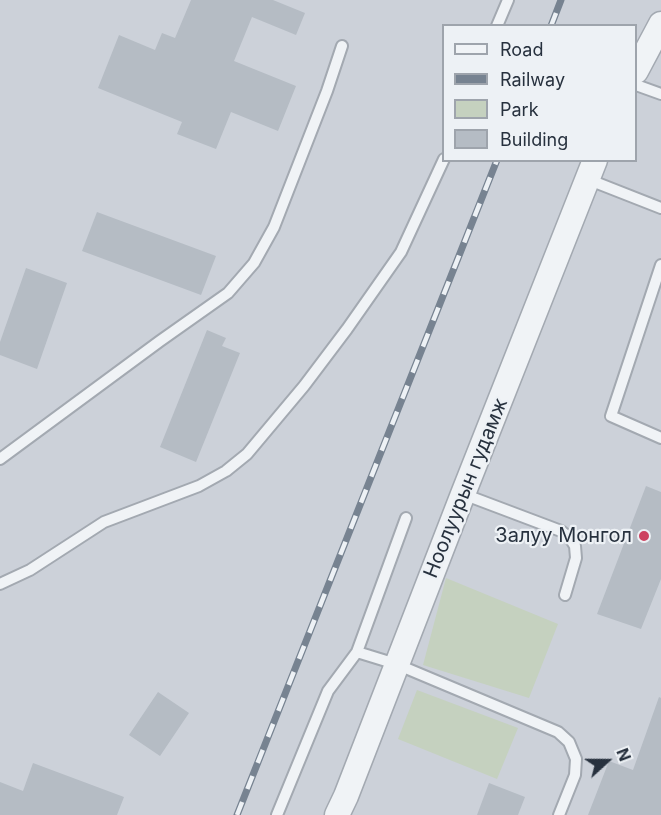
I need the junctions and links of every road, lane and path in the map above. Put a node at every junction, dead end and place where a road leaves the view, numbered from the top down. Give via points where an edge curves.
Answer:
1 (508, 0) edge
2 (498, 24) edge
3 (661, 24) edge
4 (342, 46) dead end
5 (637, 69) edge
6 (637, 84) edge
7 (661, 94) edge
8 (443, 162) edge
9 (592, 166) edge
10 (661, 208) edge
11 (661, 265) edge
12 (661, 438) edge
13 (0, 459) edge
14 (463, 494) junction
15 (406, 518) dead end
16 (0, 584) edge
17 (565, 595) dead end
18 (357, 652) junction
19 (396, 664) junction
20 (277, 815) edge
21 (337, 815) edge
22 (559, 815) edge

1 - 2 lane
3 - 5 street
4 - 13 lane via 274,227 254,264 228,293
6 - 7 lane
8 - 16 lane via 401,252 319,367 247,454 199,486 104,522 30,570
9 - 10 lane
9 - 14 street, Ноолуурын гудамж
11 - 12 lane via 611,416
14 - 17 lane via 561,531 570,538 576,558
14 - 19 street, Ноолуурын гудамж
15 - 18 lane
18 - 19 lane
18 - 20 lane via 327,691
19 - 21 street, Ноолуурын гудамж
19 - 22 lane via 558,732 569,742 576,759 575,775

